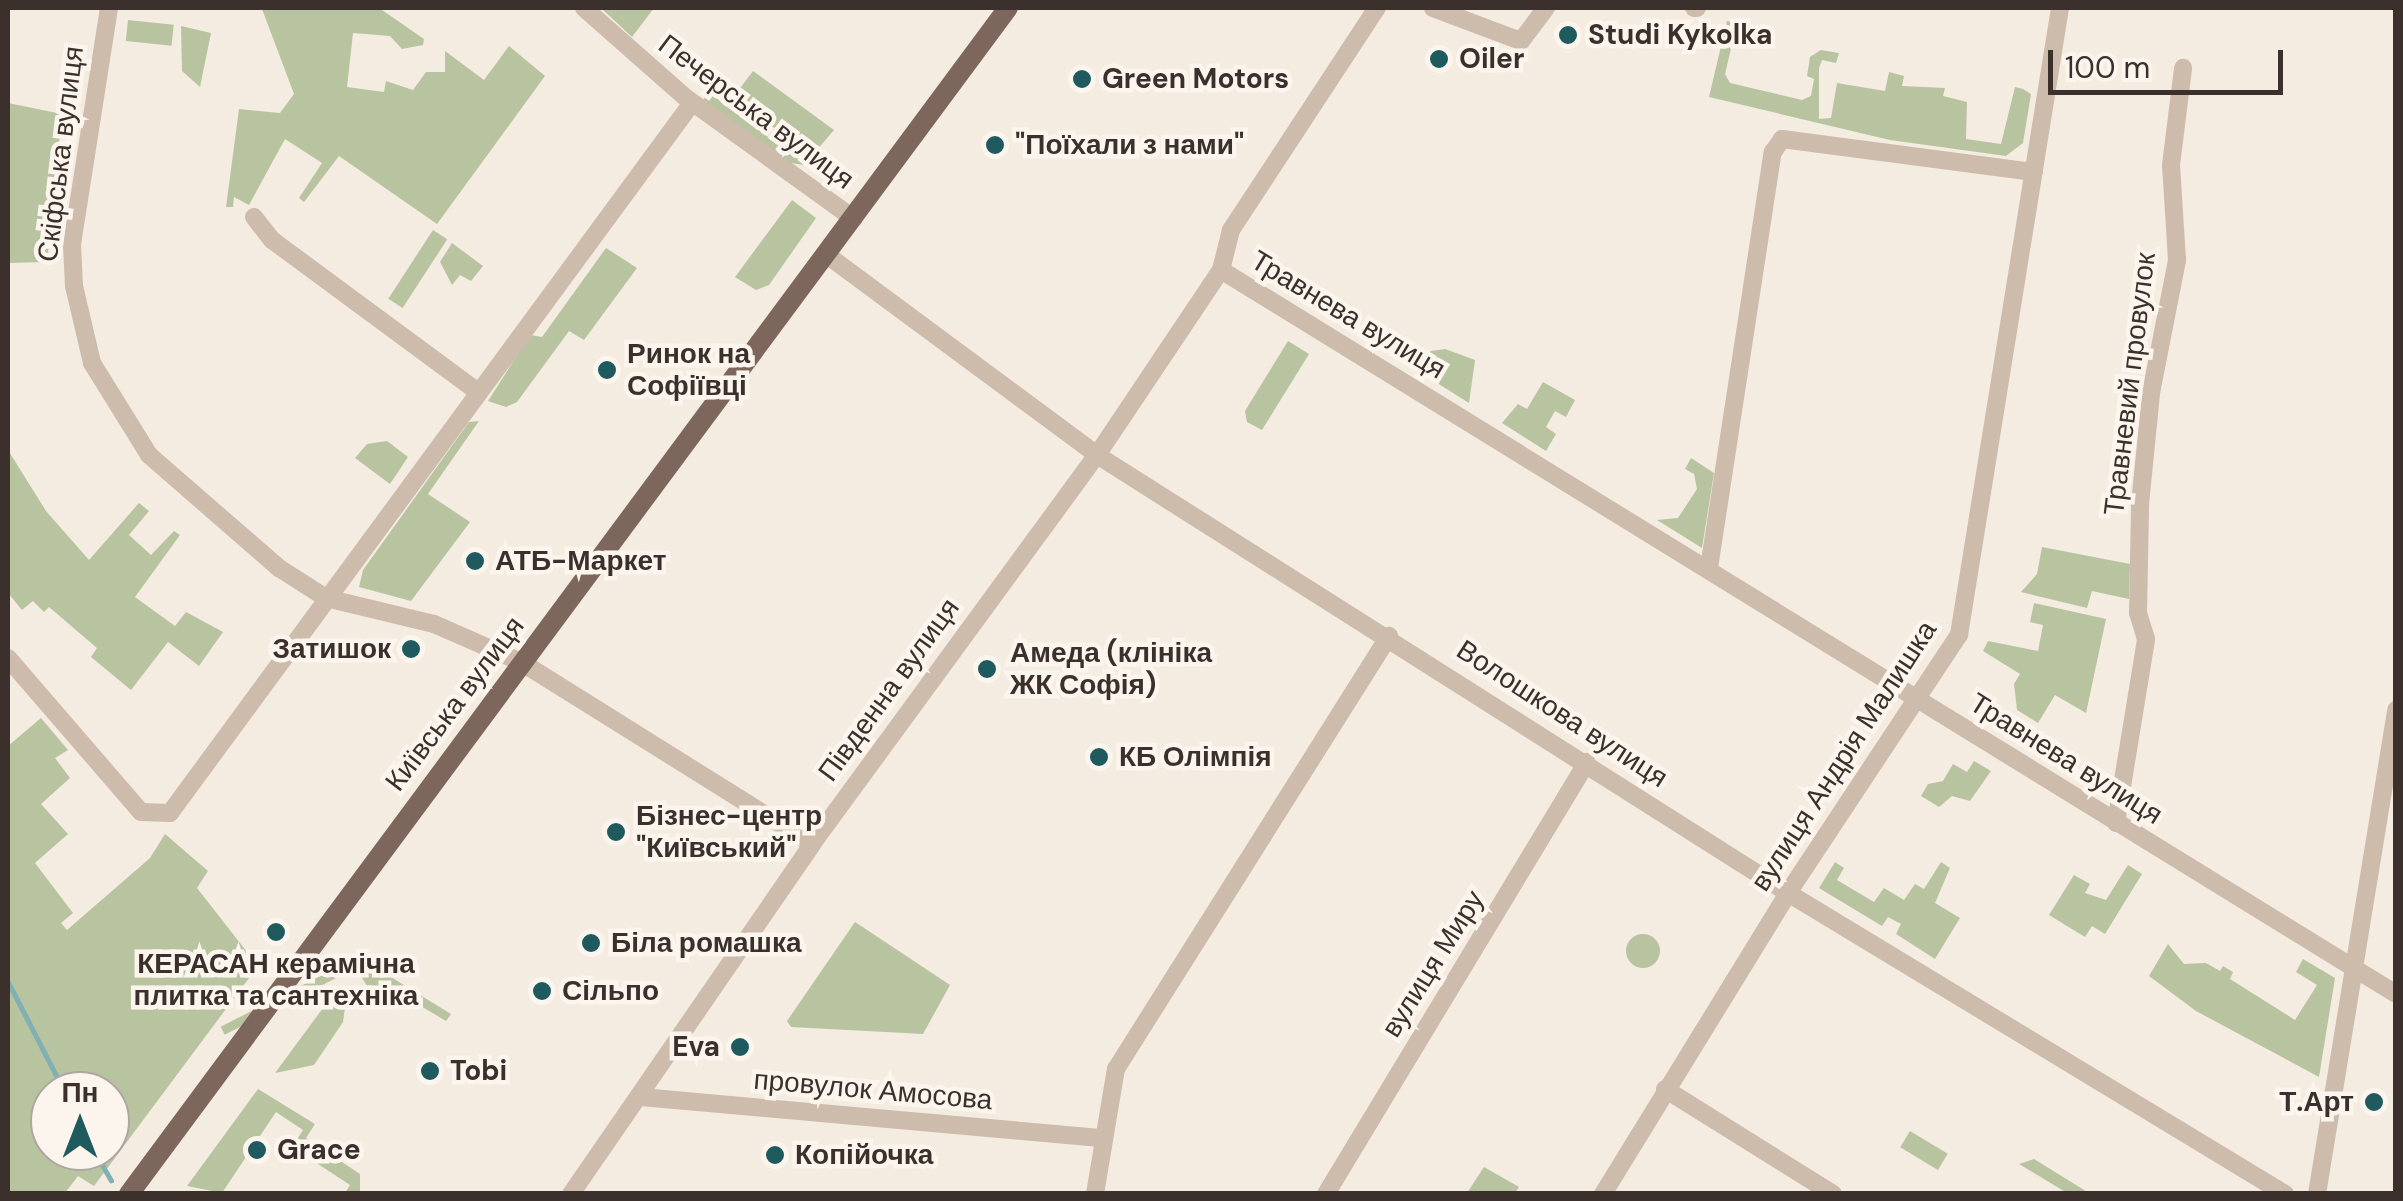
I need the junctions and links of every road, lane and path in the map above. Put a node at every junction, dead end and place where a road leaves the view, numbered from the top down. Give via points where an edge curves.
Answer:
1 (108, 8) edge
2 (584, 8) edge
3 (1008, 8) edge
4 (1377, 8) edge
5 (1432, 8) edge
6 (1546, 8) edge
7 (2060, 8) edge
8 (2184, 68) dead end
9 (692, 102) junction
10 (2034, 172) junction
11 (254, 217) dead end
12 (854, 219) junction
13 (827, 255) junction
14 (1221, 270) junction
15 (478, 392) junction
16 (1097, 455) junction
17 (1709, 568) junction
18 (326, 598) junction
19 (1389, 636) junction
20 (8, 658) edge
21 (521, 662) junction
22 (1920, 700) junction
23 (2396, 709) edge
24 (1587, 762) junction
25 (2116, 822) junction
26 (812, 844) junction
27 (1788, 892) junction
28 (2350, 968) junction
29 (2396, 994) edge
30 (1664, 1089) junction
31 (641, 1097) junction
32 (1100, 1138) junction
33 (129, 1194) edge
34 (571, 1194) edge
35 (1096, 1194) edge
36 (1326, 1194) edge
37 (1604, 1194) edge
38 (1833, 1194) edge
39 (2285, 1194) edge
40 (2316, 1194) edge

1 - 18 street, Скіфська вулиця via 72,245 77,305 92,363 149,455 279,568
2 - 9 street, Печерська вулиця
3 - 12 main road, Київська вулиця
4 - 14 street, Травнева вулиця via 1231,230
5 - 6 street via 1521,42
7 - 10 street, вулиця Андрія Малишка
8 - 25 street, Травневий провулок via 2170,179 2177,260 2140,504 2138,612 2146,639
9 - 12 street, Печерська вулиця
9 - 15 street
10 - 17 street via 1782,140 1773,152
10 - 22 street, вулиця Андрія Малишка via 1959,635
11 - 15 street via 272,240
12 - 13 main road, Київська вулиця
13 - 16 street, Волошкова вулиця
13 - 21 main road, Київська вулиця
14 - 16 street, Південна вулиця
14 - 17 street, Травнева вулиця
15 - 18 street
16 - 19 street, Волошкова вулиця
16 - 26 street, Південна вулиця
17 - 22 street, Травнева вулиця
18 - 20 street via 170,813 156,817 141,812
18 - 21 street, Скіфська вулиця via 434,624
19 - 24 street, Волошкова вулиця
19 - 32 street via 1132,1039 1108,1090
21 - 26 street, Скіфська вулиця
21 - 33 main road, Київська вулиця
22 - 25 street, Травнева вулиця
22 - 27 street, вулиця Андрія Малишка
23 - 28 street
24 - 27 street, Волошкова вулиця
24 - 36 street, вулиця Миру
25 - 28 street, Травнева вулиця
26 - 31 street, Південна вулиця
27 - 30 street, вулиця Андрія Малишка
27 - 39 street, Волошкова вулиця
28 - 29 street, Травнева вулиця
28 - 40 street
30 - 37 street, вулиця Андрія Малишка
30 - 38 street
31 - 32 street, провулок Амосова
31 - 34 street, Південна вулиця
32 - 35 street

